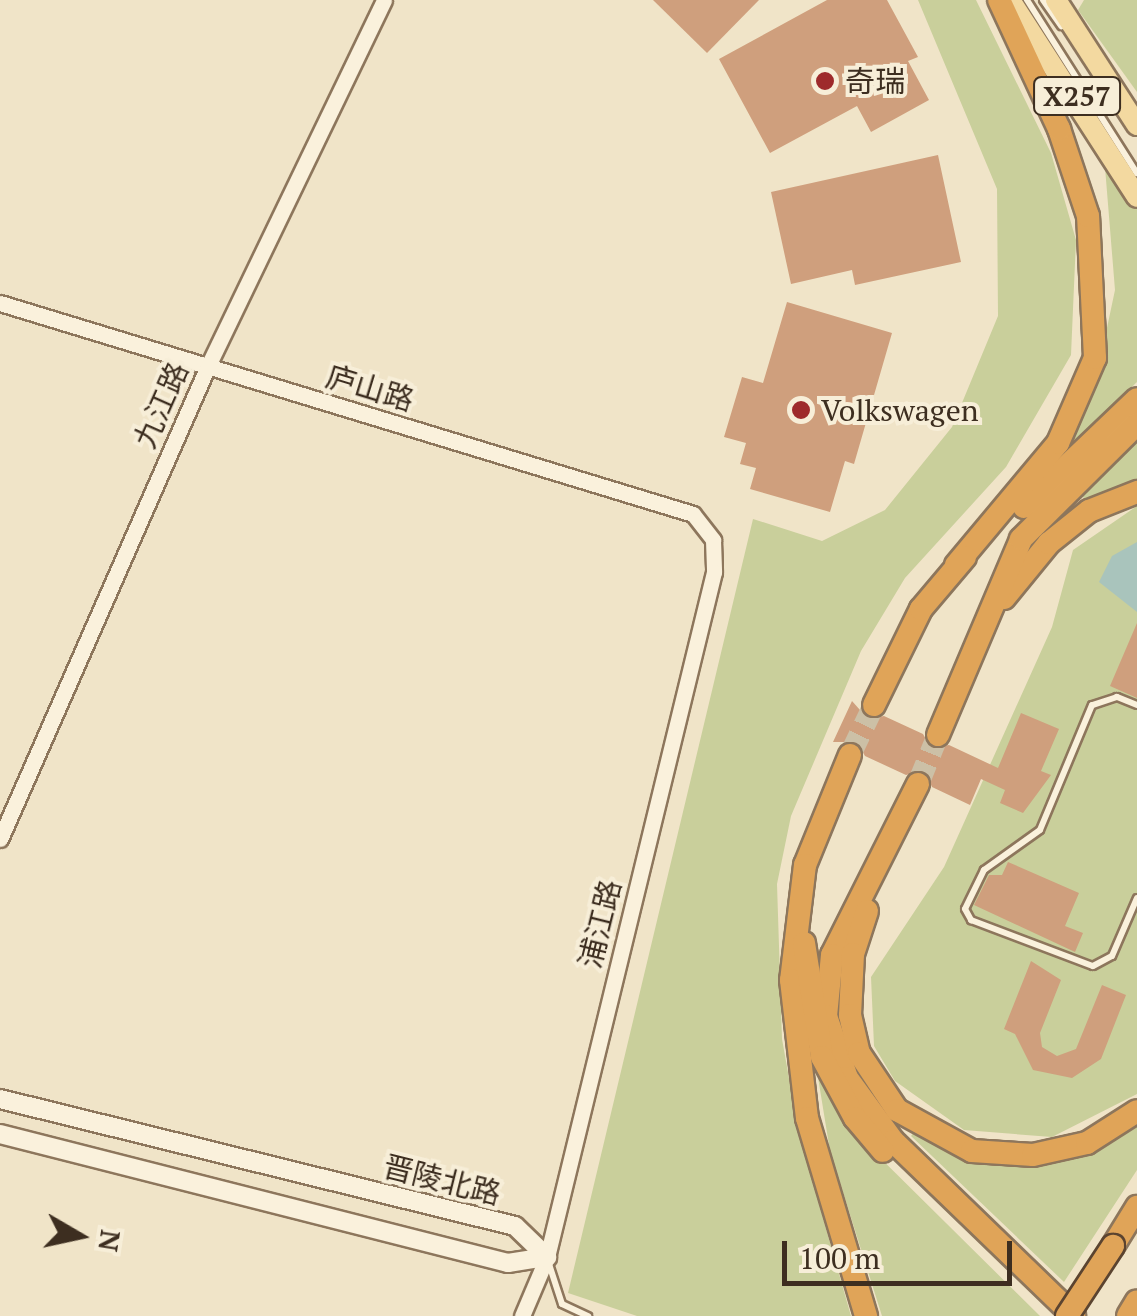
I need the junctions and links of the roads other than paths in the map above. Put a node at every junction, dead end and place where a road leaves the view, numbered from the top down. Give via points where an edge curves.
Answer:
1 (384, 0) edge
2 (1000, 0) edge
3 (1010, 0) edge
4 (1027, 0) edge
5 (1043, 0) edge
6 (1056, 0) edge
7 (1137, 124) edge
8 (1137, 140) edge
9 (1137, 173) edge
10 (1137, 197) edge
11 (0, 303) edge
12 (208, 368) junction
13 (1137, 400) edge
14 (1137, 424) edge
15 (1137, 492) edge
16 (713, 540) joint
17 (956, 565) junction
18 (974, 648) junction
19 (1137, 704) edge
20 (874, 705) tunnel mouth
21 (938, 735) tunnel mouth
22 (850, 755) tunnel mouth
23 (918, 784) tunnel mouth
24 (894, 834) junction
25 (0, 838) edge
26 (805, 865) junction
27 (1137, 898) edge
28 (0, 1099) edge
29 (1137, 1111) edge
30 (0, 1134) edge
31 (1137, 1207) edge
32 (546, 1257) junction
33 (1137, 1301) edge
34 (522, 1316) edge
35 (588, 1316) edge
36 (866, 1316) edge
37 (1053, 1316) edge
38 (1071, 1316) edge
39 (1128, 1316) edge

1 - 12 street, 九江路
2 - 17 highway via 1059,128 1088,216 1095,358 1058,443
3 - 10 main road, X257
4 - 9 lane
5 - 8 lane
6 - 7 main road, X257
11 - 12 street, 庐山路
12 - 16 street, 庐山路 via 693,514
12 - 25 street, 九江路
13 - 17 highway
14 - 18 highway via 1021,540
15 - 18 highway via 1090,512 1049,543
16 - 32 street, 浦江路 via 714,572
17 - 20 highway via 921,609
18 - 21 highway
19 - 27 lane via 1117,697 1092,705 1040,830 984,870 965,909 970,920 1093,966 1112,956
22 - 26 highway
23 - 24 highway
24 - 29 highway via 853,954 849,996 858,1053 897,1110 972,1151 1019,1155 1087,1143
24 - 38 highway via 825,983 826,1016 847,1078 893,1141
26 - 36 highway via 791,980 808,1118
26 - 37 highway via 812,1016 837,1090 885,1152
28 - 32 main road, 晋陵北路 via 515,1226
30 - 32 main road via 508,1263
31 - 38 highway, bridge
32 - 34 street, 浦江路
32 - 35 lane via 562,1304
33 - 39 highway

